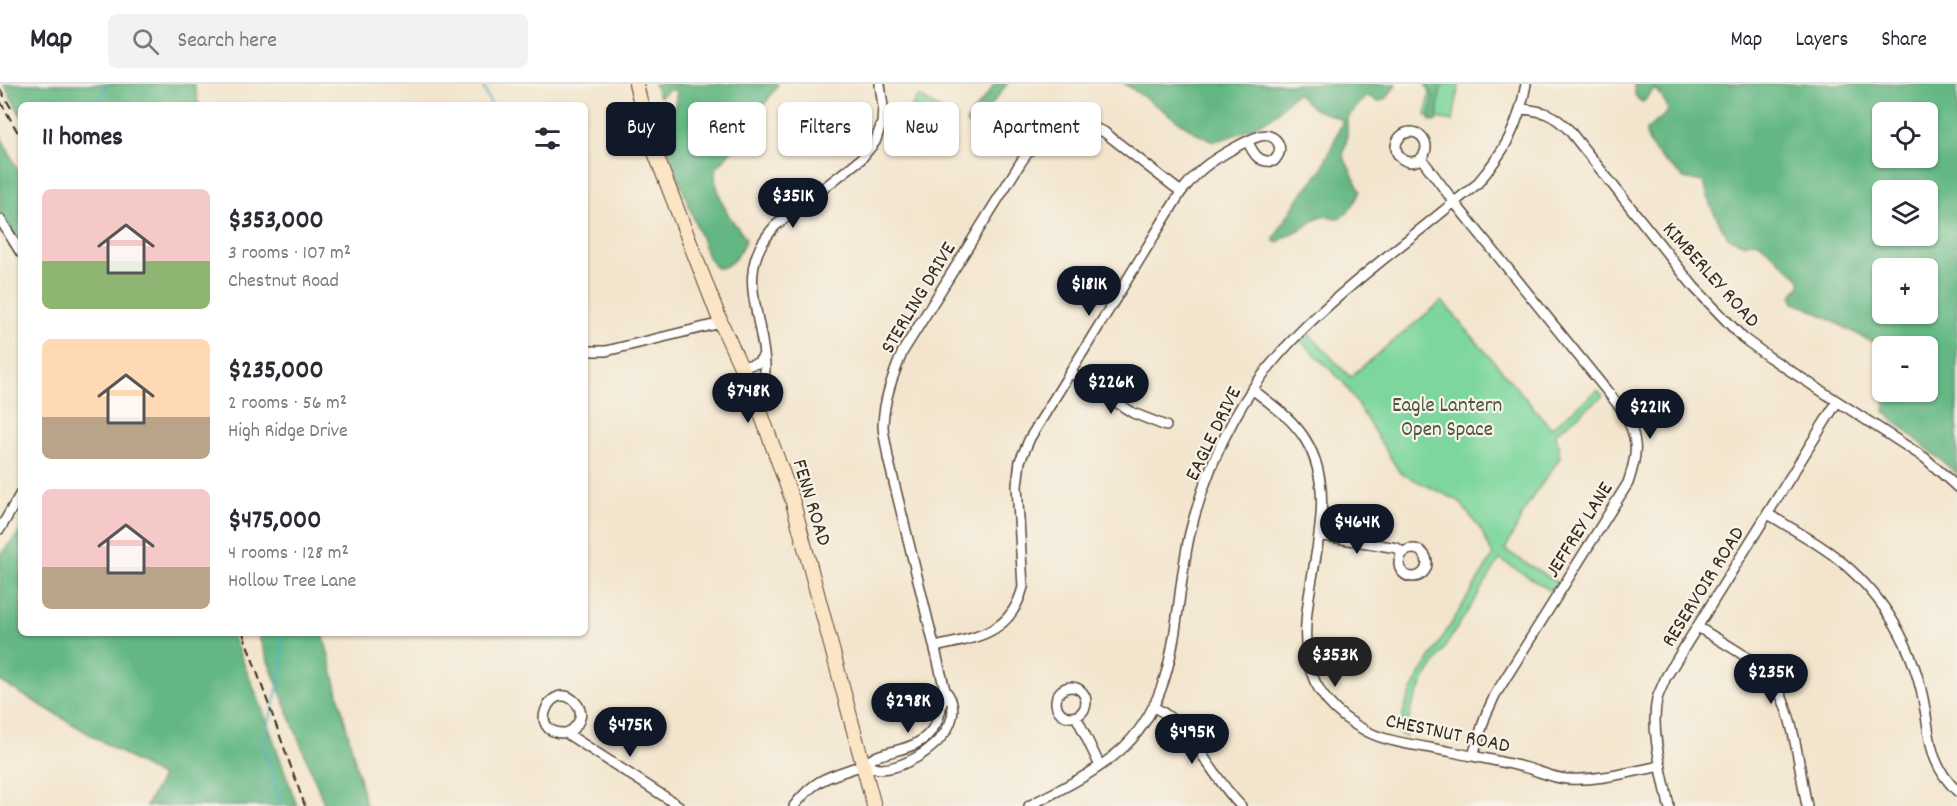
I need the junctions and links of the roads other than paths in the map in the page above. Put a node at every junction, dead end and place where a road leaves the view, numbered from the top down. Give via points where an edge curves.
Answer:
1 (636, 84) edge
2 (880, 84) edge
3 (1526, 84) edge
4 (1522, 109) junction
5 (1248, 142) dead end
6 (1421, 158) dead end
7 (1181, 192) junction
8 (1454, 202) junction
9 (0, 219) edge
10 (18, 248) edge
11 (721, 323) junction
12 (588, 351) edge
13 (763, 356) junction
14 (741, 367) junction
15 (1071, 373) junction
16 (1252, 389) junction
17 (756, 400) junction
18 (1837, 402) junction
19 (1166, 426) dead end
20 (1957, 487) edge
21 (18, 498) edge
22 (1768, 514) junction
23 (0, 529) edge
24 (1319, 535) junction
25 (1403, 552) dead end
26 (1698, 627) junction
27 (936, 647) junction
28 (1154, 706) junction
29 (1076, 716) dead end
30 (566, 733) junction
31 (1473, 756) junction
32 (863, 765) junction
33 (1100, 765) junction
34 (1661, 766) junction
35 (1957, 791) edge
36 (679, 806) edge
37 (794, 806) edge
38 (873, 806) edge
39 (1029, 806) edge
40 (1241, 806) edge
41 (1669, 806) edge
42 (1807, 806) edge

1 - 11 street, FENN ROAD via 650,137
2 - 13 street via 882,123 875,142 861,159 775,226 756,256 753,280
3 - 4 street, EAGLE DRIVE
4 - 8 street, EAGLE DRIVE via 1510,140 1495,163
4 - 18 street, KIMBERLEY ROAD via 1557,117 1718,315 1743,338
5 - 7 street via 1216,158
6 - 8 street, JEFFREY LANE
7 - 15 street
7 - 27 street, STERLING DRIVE via 1104,132 1084,124 1056,128 1037,140 1021,162 903,351 891,378 883,426
8 - 16 street, EAGLE DRIVE via 1303,327
8 - 31 street, JEFFREY LANE via 1624,412 1637,444 1628,483 1495,695
9 - 10 street
11 - 12 street via 606,351
11 - 14 street, FENN ROAD
13 - 14 street via 758,363
13 - 17 street via 764,384
14 - 17 street, FENN ROAD
15 - 19 street via 1133,413
15 - 27 street via 1020,461 1017,486 1023,587 1019,603 1012,615 985,635
16 - 24 street, CHESTNUT ROAD via 1291,421 1305,440 1321,489
16 - 28 street, EAGLE DRIVE via 1219,448 1197,507 1171,657
17 - 32 street, FENN ROAD via 799,522
18 - 20 street, KIMBERLEY ROAD via 1926,458
18 - 22 street, RESERVOIR ROAD
21 - 23 street
22 - 26 street, RESERVOIR ROAD
22 - 35 street via 1832,554 1878,597 1910,657 1940,772
24 - 25 street
24 - 31 street, CHESTNUT ROAD via 1305,620 1305,645 1316,683 1328,703 1370,733
26 - 34 street, RESERVOIR ROAD via 1657,699 1655,718
26 - 42 street via 1752,662 1780,692
27 - 32 street, STERLING DRIVE via 945,690 936,724 912,747 878,755
28 - 33 street, EAGLE DRIVE via 1125,746
28 - 40 street via 1178,722
29 - 33 street
30 - 30 street via 548,727 544,716 547,704 561,696 572,699 581,712 576,728
30 - 36 street
31 - 34 street, CHESTNUT ROAD via 1563,779 1597,778
32 - 37 street, STERLING DRIVE via 828,776 807,789
32 - 38 street, FENN ROAD
33 - 39 street, EAGLE DRIVE
34 - 41 street, RESERVOIR ROAD

